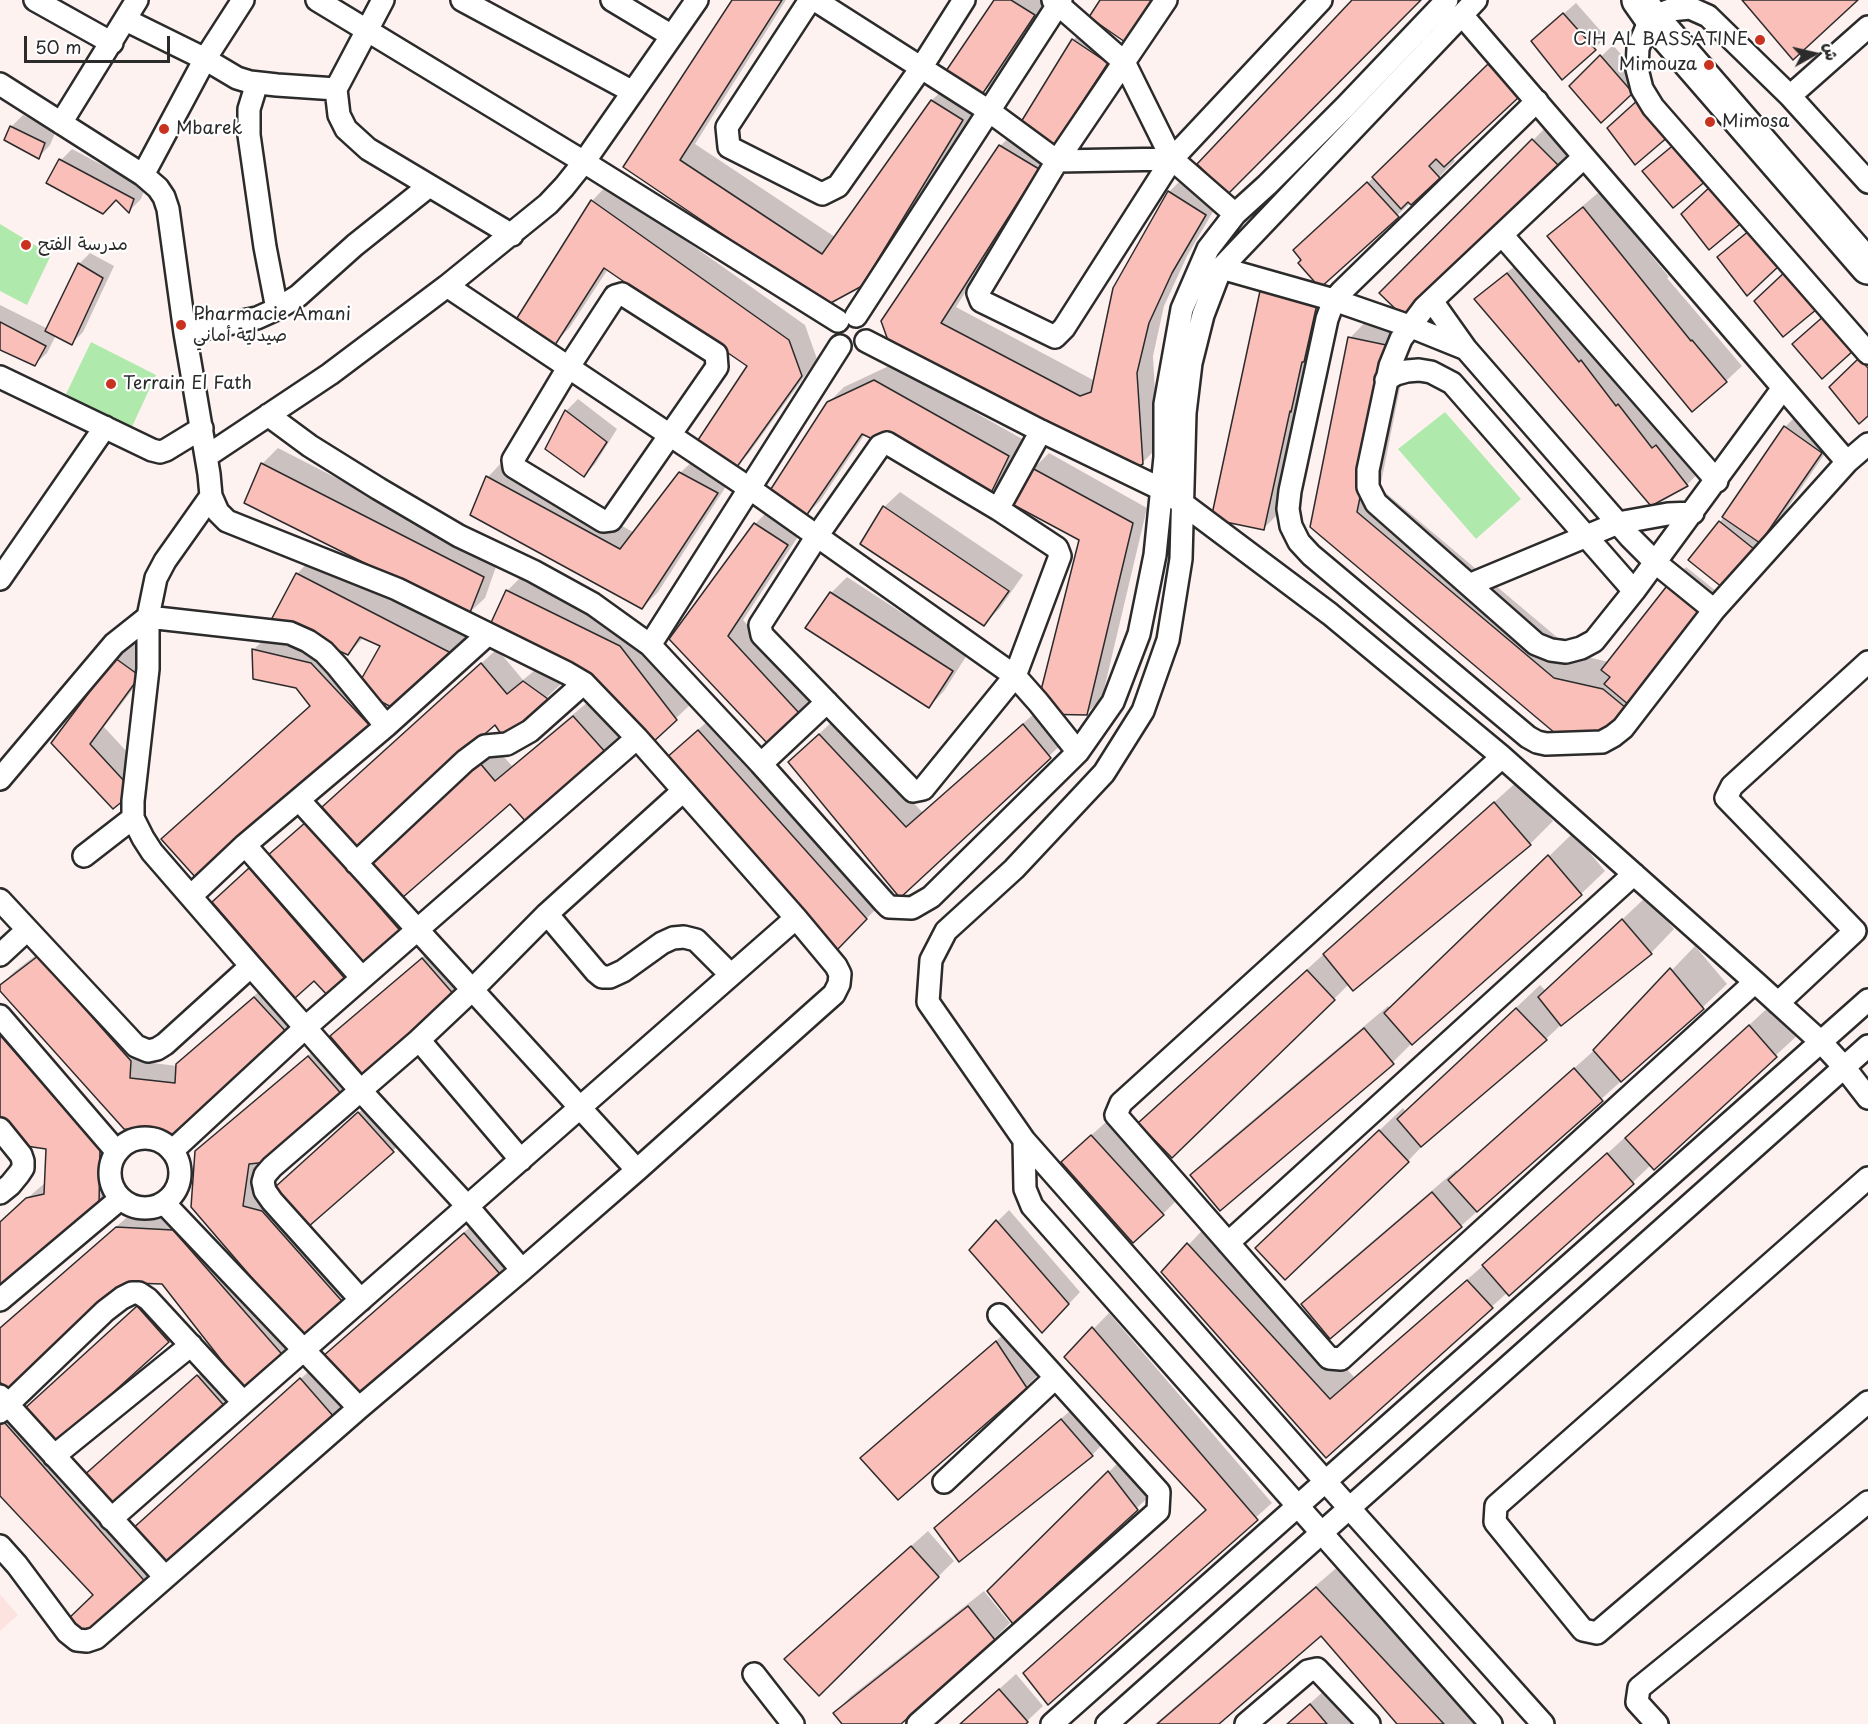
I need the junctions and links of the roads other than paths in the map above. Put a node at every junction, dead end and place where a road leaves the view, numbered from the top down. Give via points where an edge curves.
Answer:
1 (35, 0) edge
2 (137, 0) edge
3 (243, 0) edge
4 (317, 0) edge
5 (383, 0) edge
6 (462, 0) edge
7 (612, 0) edge
8 (698, 0) edge
9 (813, 0) edge
10 (964, 0) edge
11 (1166, 0) edge
12 (1321, 0) edge
13 (1058, 1) edge
14 (1462, 5) edge
15 (1639, 6) edge
16 (126, 20) junction
17 (1868, 27) edge
18 (368, 31) junction
19 (672, 36) junction
20 (112, 43) junction
21 (206, 59) junction
22 (1124, 62) junction
23 (921, 68) junction
24 (257, 83) junction
25 (0, 84) edge
26 (336, 89) junction
27 (633, 92) junction
28 (1790, 96) junction
29 (1537, 101) junction
30 (989, 111) junction
31 (61, 123) junction
32 (1584, 157) junction
33 (1172, 159) junction
34 (1057, 161) junction
35 (584, 162) junction
36 (143, 175) junction
37 (1868, 182) edge
38 (429, 186) junction
39 (1235, 214) junction
40 (512, 235) junction
41 (1502, 235) junction
42 (1868, 267) edge
43 (1221, 268) junction
44 (447, 286) junction
45 (1334, 300) junction
46 (1432, 301) junction
47 (277, 309) junction
48 (847, 319) junction
49 (1409, 326) junction
50 (185, 333) junction
51 (866, 341) junction
52 (840, 346) junction
53 (1466, 349) junction
54 (1868, 353) edge
55 (568, 368) junction
56 (0, 377) edge
57 (1386, 380) junction
58 (1783, 388) junction
59 (268, 415) junction
60 (105, 427) junction
61 (202, 428) junction
62 (1041, 430) junction
63 (670, 435) junction
64 (1868, 444) edge
65 (207, 456) junction
66 (1846, 462) junction
67 (1717, 481) junction
68 (749, 488) junction
69 (1161, 489) junction
70 (211, 496) junction
71 (1182, 503) junction
72 (998, 509) junction
73 (1693, 513) junction
74 (1618, 523) junction
75 (817, 536) junction
76 (1586, 536) junction
77 (1656, 562) junction
78 (0, 579) edge
79 (1469, 585) junction
80 (1634, 591) junction
81 (1714, 610) junction
82 (148, 618) junction
83 (488, 634) junction
84 (650, 645) junction
85 (1868, 662) edge
86 (1015, 676) junction
87 (584, 683) junction
88 (827, 702) junction
89 (386, 726) junction
90 (637, 738) junction
91 (1078, 752) junction
92 (1502, 757) junction
93 (761, 764) junction
94 (0, 779) edge
95 (683, 791) junction
96 (299, 800) junction
97 (133, 818) junction
98 (245, 845) junction
99 (84, 856) dead end
100 (356, 863) junction
101 (1634, 874) junction
102 (191, 896) junction
103 (0, 900) edge
104 (547, 914) junction
105 (796, 918) junction
106 (1862, 925) edge
107 (27, 930) junction
108 (419, 930) junction
109 (0, 955) edge
110 (251, 966) junction
111 (731, 975) junction
112 (362, 978) junction
113 (1755, 982) junction
114 (472, 990) junction
115 (1868, 1000) edge
116 (1778, 1003) junction
117 (0, 1016) edge
118 (306, 1027) junction
119 (419, 1040) junction
120 (1821, 1042) junction
121 (1868, 1046) edge
122 (1844, 1067) junction
123 (361, 1091) junction
124 (1868, 1098) edge
125 (580, 1108) junction
126 (0, 1129) edge
127 (1024, 1140) junction
128 (172, 1151) junction
129 (117, 1152) junction
130 (521, 1160) junction
131 (637, 1170) junction
132 (1868, 1178) edge
133 (0, 1193) edge
134 (120, 1199) junction
135 (164, 1203) junction
136 (468, 1207) junction
137 (1228, 1243) junction
138 (522, 1270) junction
139 (0, 1300) edge
140 (361, 1300) junction
141 (999, 1315) dead end
142 (191, 1345) junction
143 (304, 1349) junction
144 (1055, 1378) junction
145 (243, 1402) junction
146 (1868, 1402) edge
147 (3, 1404) edge
148 (359, 1408) junction
149 (54, 1456) junction
150 (1325, 1481) junction
151 (944, 1482) dead end
152 (1868, 1502) edge
153 (1298, 1506) junction
154 (1350, 1509) junction
155 (111, 1519) junction
156 (1322, 1534) junction
157 (0, 1545) edge
158 (165, 1577) junction
159 (754, 1674) dead end
160 (793, 1724) edge
161 (918, 1724) edge
162 (1052, 1724) edge
163 (1107, 1724) edge
164 (1246, 1724) edge
165 (1369, 1724) edge
166 (1491, 1724) edge
167 (1543, 1724) edge
168 (1657, 1724) edge

1 - 20 street
2 - 16 street
3 - 21 street
4 - 18 street
5 - 18 street
6 - 27 street
7 - 19 street
8 - 19 street
9 - 23 street
9 - 23 street via 727,127 729,147 822,194 838,186
10 - 23 street
11 - 22 street
12 - 33 street
13 - 22 street
13 - 30 street
14 - 29 street
14 - 39 street via 1345,107
14 - 43 street
15 - 28 street via 1690,8 1708,16
15 - 42 main road
15 - 54 street via 1637,69 1642,89 1653,107
16 - 20 street
16 - 21 street
17 - 28 street
18 - 26 street
18 - 35 street
19 - 27 street
20 - 31 street
21 - 24 street via 237,78
21 - 36 street
22 - 33 street
22 - 34 street
23 - 30 street
24 - 26 street
24 - 47 street via 249,109 249,135
25 - 31 street
26 - 38 street via 339,115 346,129 368,149
27 - 35 street
28 - 37 street
29 - 32 street
29 - 45 street
30 - 34 street
30 - 48 street
31 - 36 street
32 - 41 street
32 - 58 street
33 - 34 street
33 - 34 street via 1055,337 981,301 978,293
33 - 39 street
35 - 40 street via 548,204
35 - 48 street
36 - 50 street via 158,188 168,209
38 - 40 street
38 - 47 street via 298,296
39 - 69 street via 1208,249 1182,309 1165,404
40 - 44 street
41 - 46 street
41 - 67 street
43 - 45 street
43 - 71 street via 1203,315 1191,363
44 - 55 street
44 - 59 street
45 - 49 street
45 - 81 street via 1290,491 1291,526 1311,555 1528,737 1556,745 1602,742 1613,736
46 - 49 street
46 - 53 street
47 - 50 street via 257,318
48 - 51 street via 862,319 868,331
48 - 52 street via 834,334
49 - 53 street
49 - 57 street
50 - 61 street
51 - 52 street via 852,350
51 - 62 street
52 - 68 street
53 - 74 street
55 - 63 street
55 - 63 street via 615,296 622,294 716,354 717,367
55 - 63 street via 513,460 514,467 603,521 611,520
56 - 60 street
57 - 76 street via 1419,370 1452,383
57 - 79 street via 1368,470 1371,495
58 - 66 street
58 - 67 street
59 - 65 street
59 - 84 street via 379,489 459,536 593,604
60 - 61 street via 160,452
60 - 78 street
61 - 65 street
62 - 69 street
62 - 72 street
63 - 68 street
64 - 66 street
65 - 70 street
66 - 81 street
67 - 73 street
68 - 75 street
68 - 84 street
69 - 71 street
69 - 91 street via 1155,555 1139,634 1113,702
70 - 82 street via 161,568
70 - 83 street via 218,512 227,520 397,589
71 - 92 street via 1330,614
71 - 127 street via 1180,559 1167,640 1143,711 1104,773 1014,869 946,931 931,960 928,1002
72 - 75 street via 887,443 880,446
72 - 86 street via 1057,548 1060,556
73 - 74 street
73 - 77 street
74 - 76 street
74 - 77 street
75 - 86 street
75 - 88 street via 760,625 762,635
76 - 79 street
76 - 80 street
77 - 80 street
77 - 81 street
79 - 80 street via 1536,644 1566,651 1594,641
82 - 89 street via 290,633 308,641 337,666
82 - 94 street via 114,644
82 - 97 street via 148,669
83 - 87 street
83 - 89 street
84 - 93 street
85 - 106 street via 1732,786 1726,798
86 - 88 street via 923,789 913,791
86 - 91 street
87 - 90 street
87 - 100 street via 530,731 507,744 485,746 465,761
88 - 93 street
89 - 96 street
90 - 95 street
90 - 108 street
91 - 93 street via 931,897 912,908 889,907
92 - 101 street
92 - 137 street via 1121,1103 1116,1115
95 - 104 street
95 - 105 street
96 - 98 street
96 - 100 street
97 - 99 street
97 - 102 street via 152,852
98 - 102 street
98 - 112 street
100 - 108 street
101 - 113 street
101 - 137 street
102 - 110 street
103 - 107 street
104 - 111 street via 602,977 623,971 662,943 684,937 696,940
104 - 114 street
105 - 111 street
105 - 131 street via 840,974 834,994
106 - 116 street
107 - 109 street
107 - 110 street via 136,1046 148,1051 165,1044
108 - 112 street
108 - 114 street
110 - 118 street
111 - 125 street
112 - 118 street
113 - 116 street
113 - 137 street via 1341,1359 1329,1358
114 - 119 street
114 - 125 street
115 - 120 street
116 - 120 street
117 - 129 street
118 - 123 street
118 - 128 street
119 - 123 street
119 - 130 street
120 - 122 street
120 - 150 street
121 - 122 street
122 - 124 street
122 - 154 street
123 - 136 street
123 - 140 street via 272,1167 263,1182 272,1201
125 - 130 street
125 - 131 street
126 - 133 street via 21,1155 23,1168
127 - 150 street
127 - 153 street via 1024,1188 1032,1206
128 - 129 street via 164,1143 140,1138 126,1143
128 - 135 street via 180,1177 175,1192
129 - 134 street via 111,1162 110,1178
130 - 136 street
131 - 138 street
132 - 146 street via 1496,1506 1495,1522 1583,1630 1597,1633
134 - 135 street via 141,1209
134 - 139 street
135 - 143 street
136 - 138 street
136 - 140 street
138 - 148 street
140 - 143 street
141 - 144 street
142 - 145 street
142 - 147 street via 148,1299 132,1293 105,1311
142 - 149 street
143 - 145 street
143 - 148 street
144 - 151 street
144 - 161 street via 1159,1492 1158,1510
145 - 155 street
147 - 149 street
148 - 158 street
149 - 155 street
150 - 153 street
150 - 154 street
152 - 168 street via 1639,1688 1637,1702
153 - 156 street
153 - 162 street
154 - 156 street
154 - 167 street
155 - 158 street
156 - 163 street
156 - 166 street
157 - 158 street via 77,1640 96,1638
159 - 160 street
164 - 165 street via 1308,1671 1317,1669

